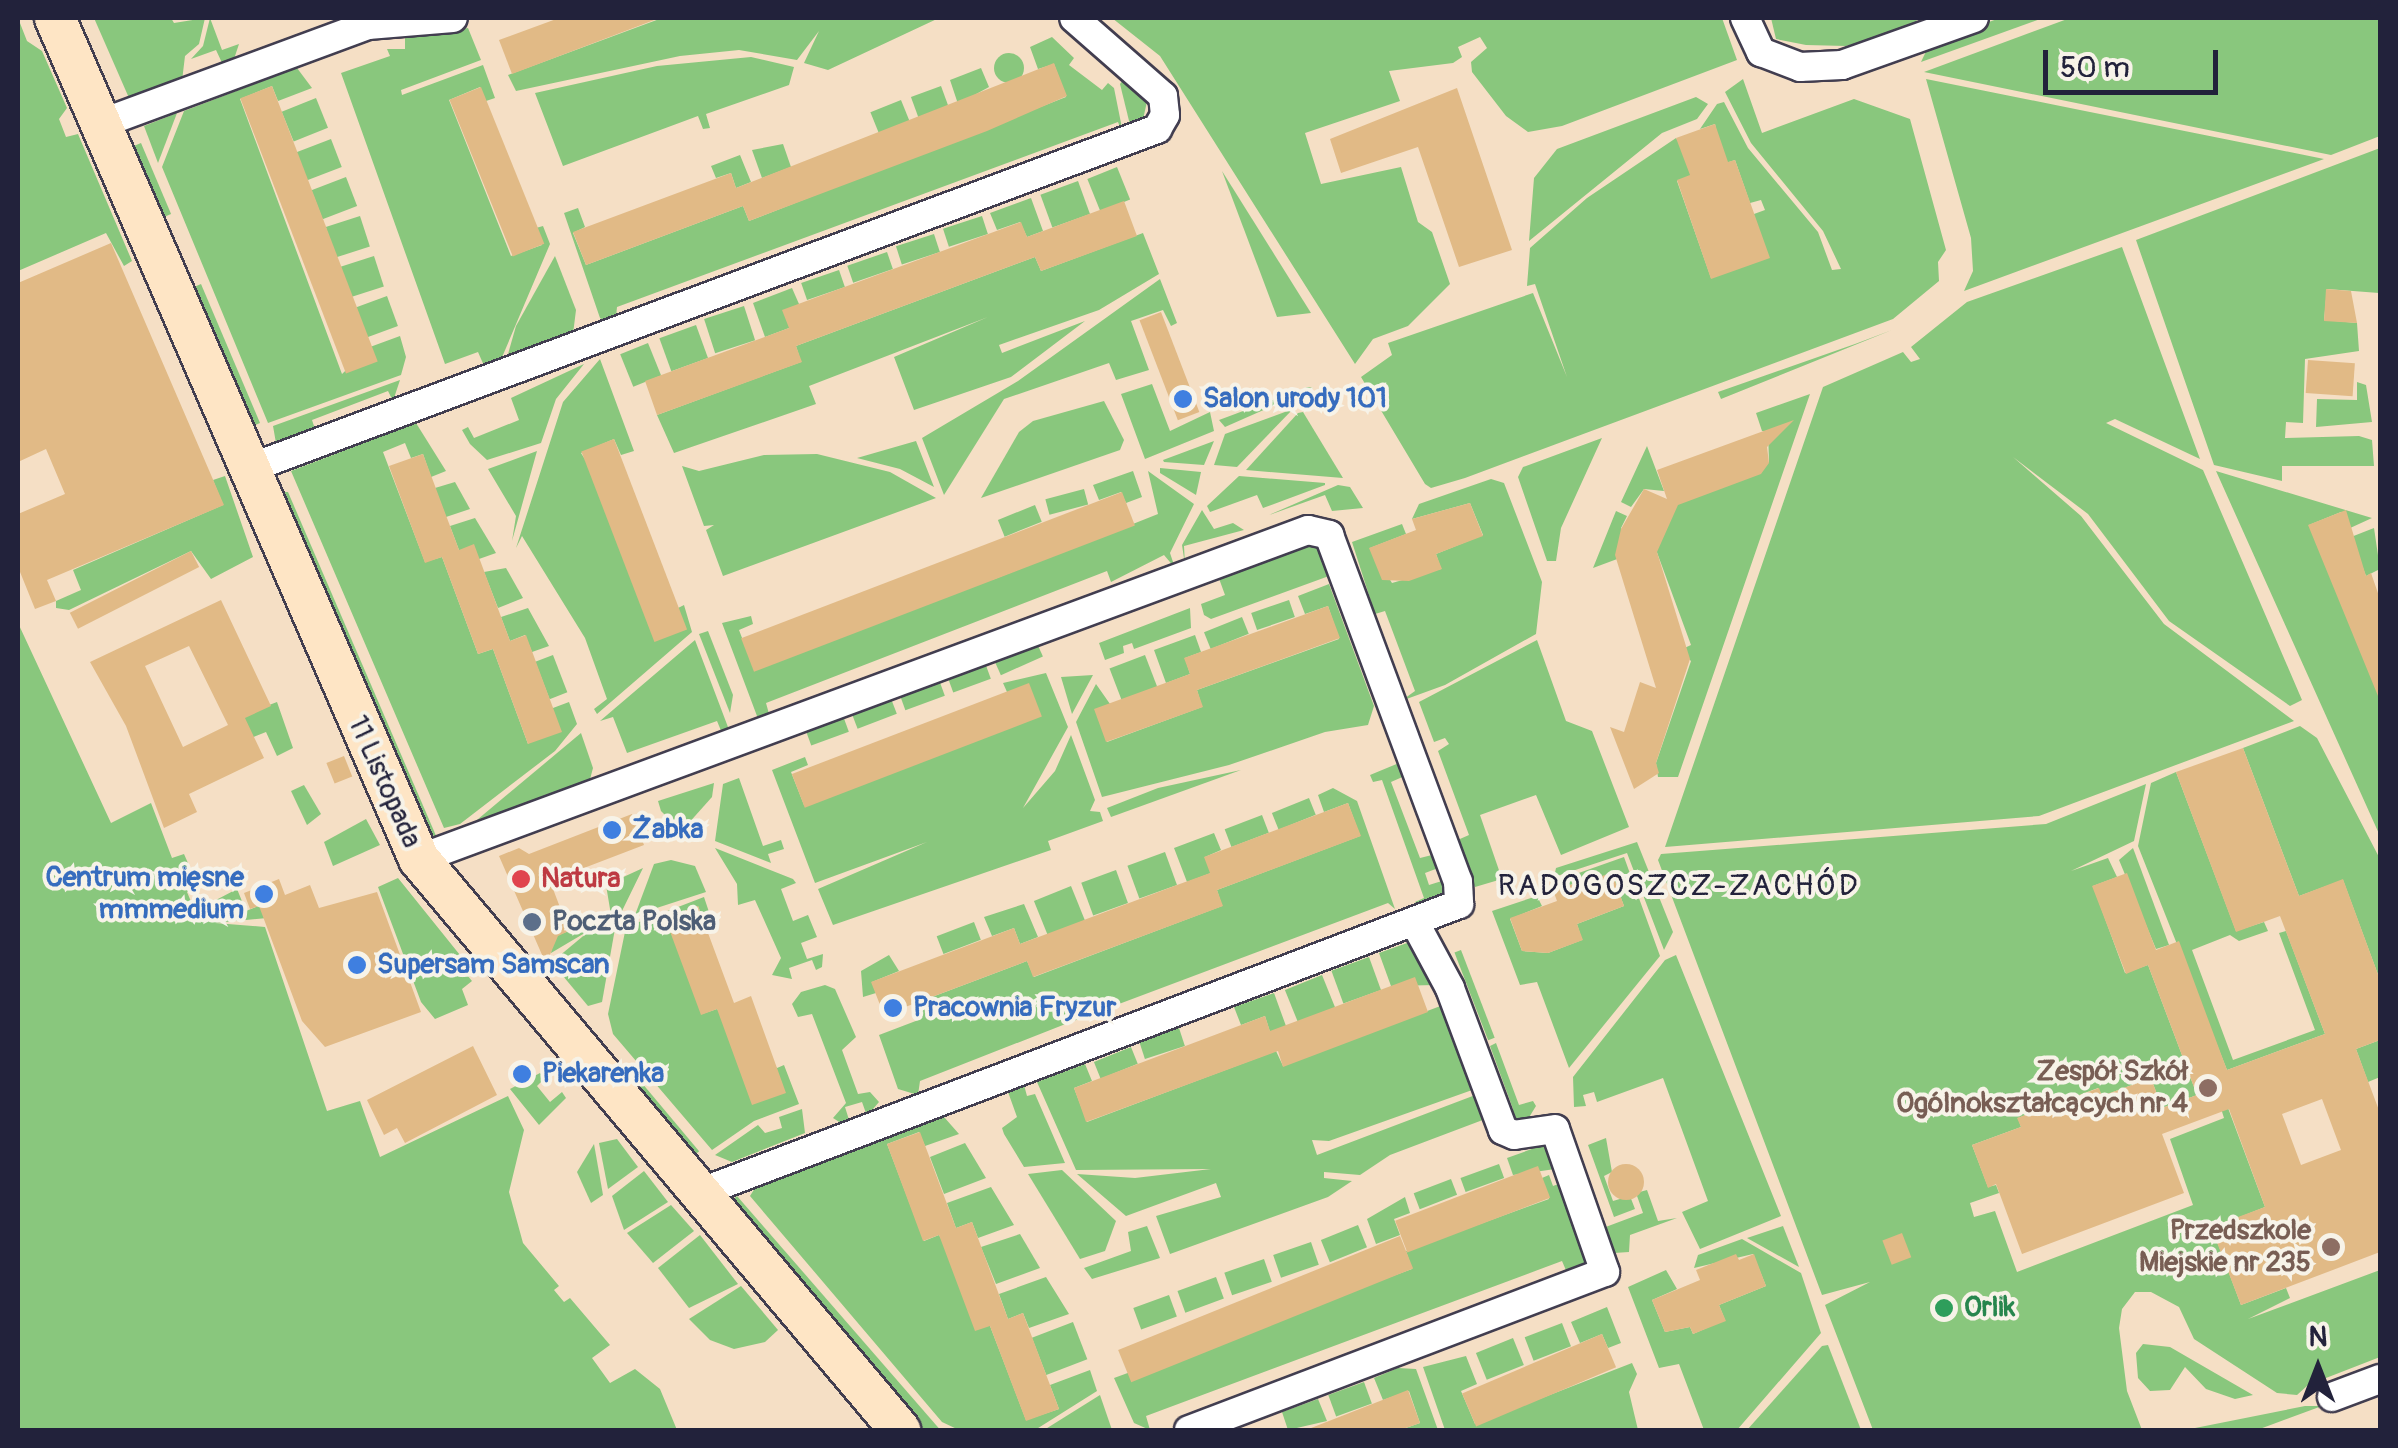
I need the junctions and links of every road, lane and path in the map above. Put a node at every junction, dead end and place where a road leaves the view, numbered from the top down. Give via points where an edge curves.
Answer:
1 (56, 18) edge
2 (453, 18) edge
3 (1074, 18) edge
4 (1745, 18) edge
5 (1974, 18) edge
6 (100, 124) junction
7 (248, 469) junction
8 (419, 859) junction
9 (1415, 923) junction
10 (699, 1194) junction
11 (2380, 1379) edge
12 (2332, 1398) dead end
13 (900, 1430) edge
14 (1189, 1430) edge

1 - 6 street, 11 Listopada
2 - 6 street via 368,24
3 - 7 street via 1163,96 1166,112 1157,129
4 - 5 street via 1761,52 1785,64 1842,65
6 - 7 street, 11 Listopada
7 - 8 street, 11 Listopada
8 - 9 street via 1316,527 1329,536 1458,882 1460,904
8 - 10 street, 11 Listopada
9 - 10 street
9 - 14 street via 1450,988 1503,1130 1514,1135 1555,1129 1605,1272
10 - 13 street, 11 Listopada
11 - 12 street

